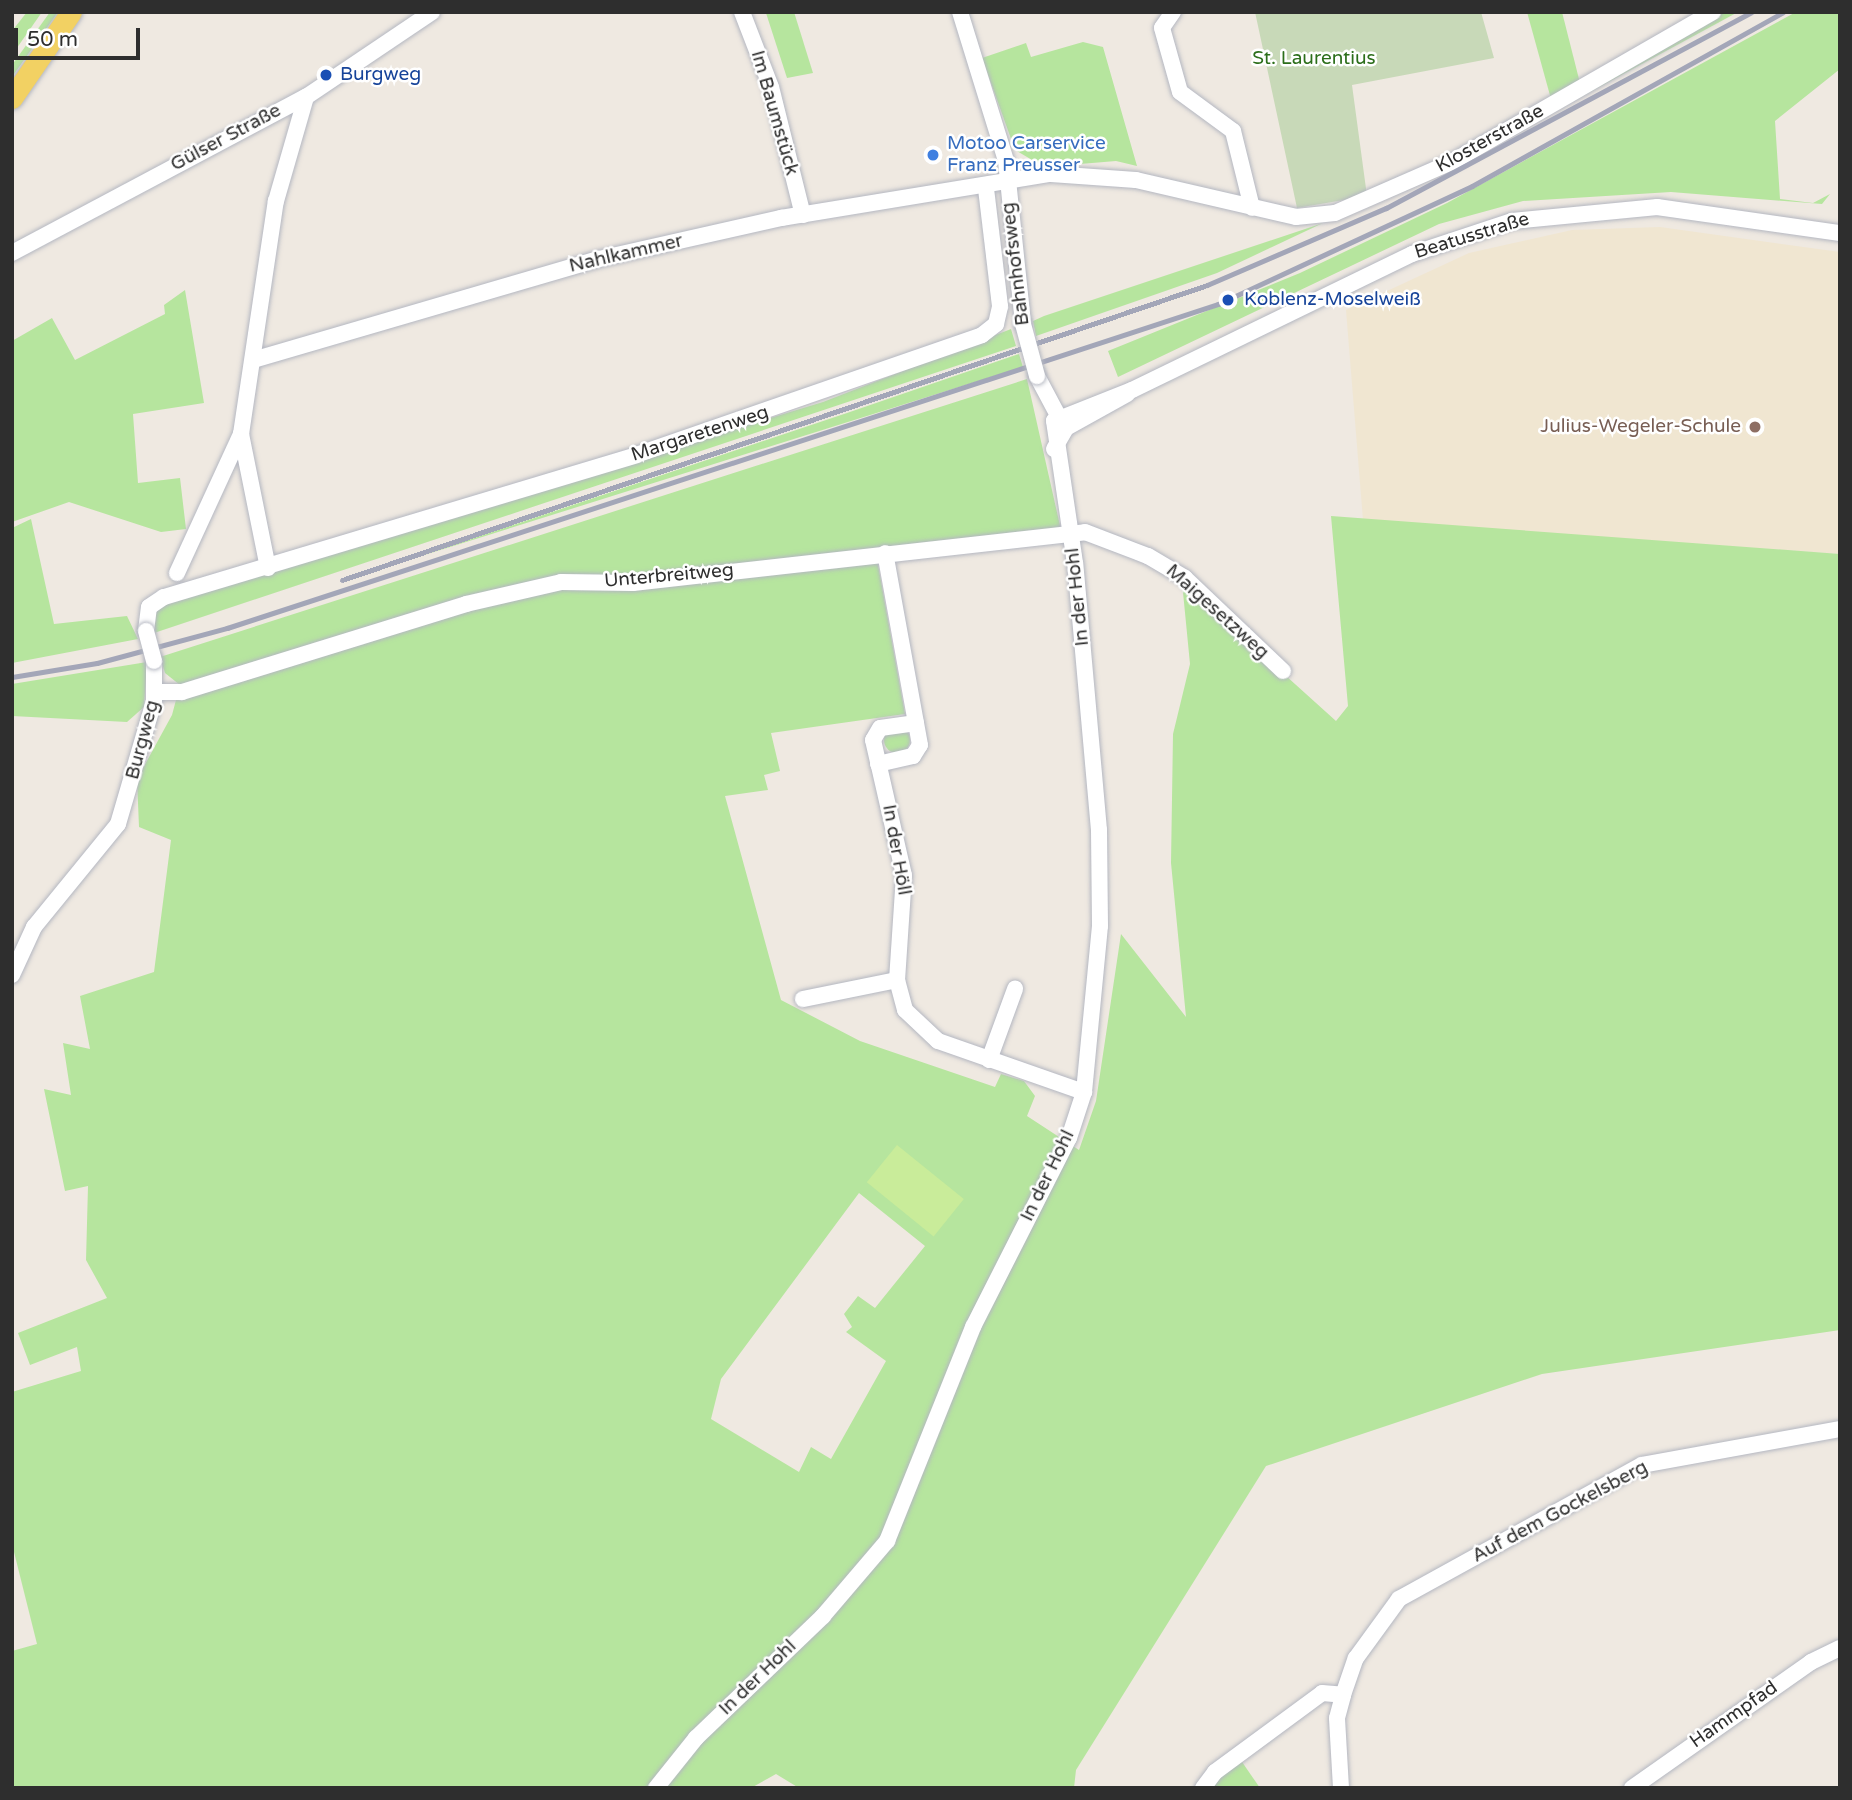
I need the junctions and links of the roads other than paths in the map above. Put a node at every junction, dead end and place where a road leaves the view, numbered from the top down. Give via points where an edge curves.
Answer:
1 (71, 12) edge
2 (432, 12) edge
3 (742, 12) edge
4 (960, 12) edge
5 (1174, 12) edge
6 (1713, 12) edge
7 (306, 97) junction
8 (12, 98) edge
9 (1007, 184) junction
10 (986, 189) junction
11 (1252, 208) junction
12 (803, 215) junction
13 (1840, 227) edge
14 (1839, 232) edge
15 (12, 253) edge
16 (253, 360) junction
17 (1061, 423) junction
18 (241, 434) junction
19 (1071, 533) junction
20 (885, 553) junction
21 (268, 568) junction
22 (177, 573) dead end
23 (1283, 671) dead end
24 (156, 692) junction
25 (916, 723) junction
26 (878, 764) junction
27 (12, 975) edge
28 (897, 980) junction
29 (1016, 989) dead end
30 (803, 999) dead end
31 (989, 1060) junction
32 (1084, 1092) junction
33 (1840, 1429) edge
34 (1840, 1648) edge
35 (1343, 1695) junction
36 (656, 1788) edge
37 (1203, 1788) edge
38 (1341, 1788) edge
39 (1632, 1788) edge

1 - 8 main road
2 - 7 street, Gülser Straße
3 - 12 street, Im Baumstück via 771,87
4 - 9 street, Bahnhofsweg
5 - 11 street via 1162,28 1180,92 1233,131
6 - 11 street, Klosterstraße via 1452,162 1335,213 1296,217
7 - 15 street, Gülser Straße
7 - 16 street via 278,190
9 - 10 street, Nahlkammer
9 - 11 street, Klosterstraße via 1074,173 1136,180
9 - 17 street, Bahnhofsweg, bridge via 1023,324 1037,376
10 - 12 street, Nahlkammer
10 - 21 street, Margaretenweg via 1000,306 996,324 982,335 734,424
12 - 16 street, Nahlkammer via 599,259
13 - 14 street
14 - 17 street, Beatusstraße via 1657,207 1512,221 1412,254 1132,390 1111,408
16 - 18 street
17 - 19 street, In der Hohl via 1054,449
18 - 21 street
18 - 22 street
19 - 20 street, Unterbreitweg
19 - 23 street, Maigesetzweg via 1100,536 1161,562
19 - 32 street, In der Hohl via 1099,830 1100,926
20 - 24 street, Unterbreitweg via 633,583 561,582 467,604 182,692
20 - 25 street
21 - 24 street, Burgweg, bridge via 158,600 146,614
24 - 27 street, Burgweg via 118,824 100,855 34,927
25 - 26 street via 920,745 914,757
25 - 26 street, In der Höll via 877,731
26 - 28 street, In der Höll via 905,884
28 - 30 street
28 - 31 street, In der Höll via 900,1000 917,1027
29 - 31 street
31 - 32 street, In der Höll
32 - 36 street, In der Hohl via 1069,1138 973,1327 887,1541 822,1616 696,1738
33 - 35 street, Auf dem Gockelsberg via 1642,1465 1399,1599 1356,1658
34 - 39 street, Hammpfad via 1811,1661
35 - 37 street via 1322,1693 1215,1772
35 - 38 street, Auf dem Gockelsberg

